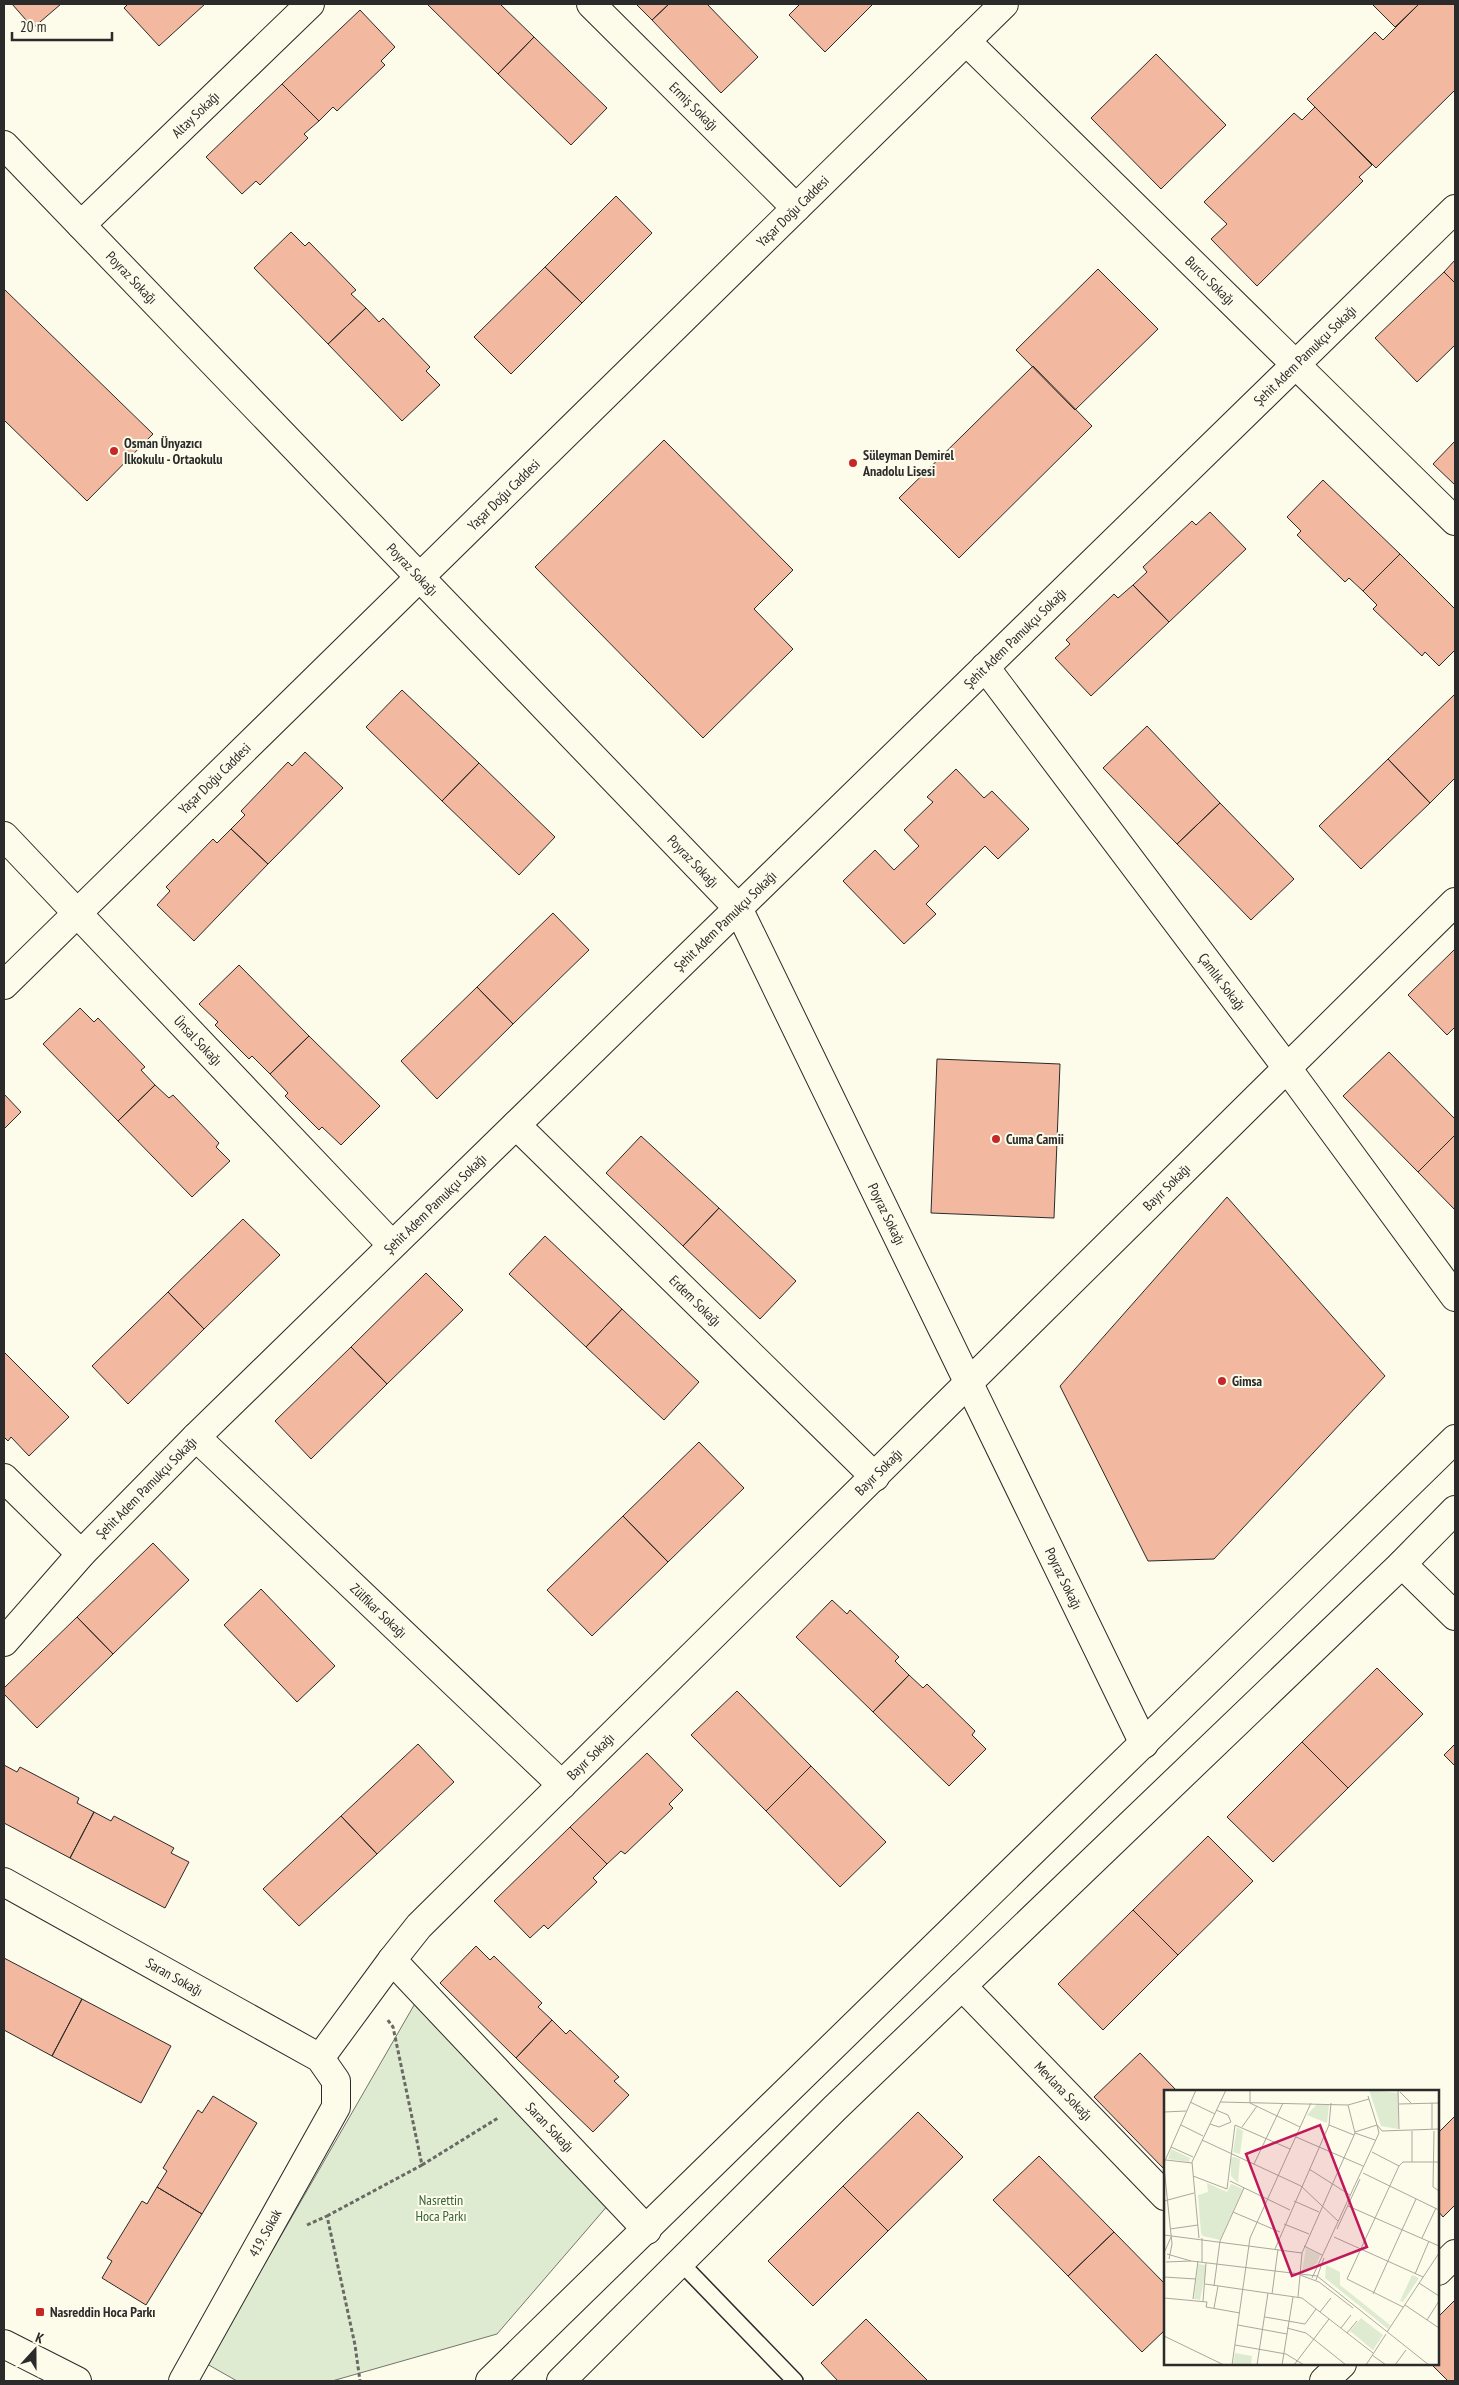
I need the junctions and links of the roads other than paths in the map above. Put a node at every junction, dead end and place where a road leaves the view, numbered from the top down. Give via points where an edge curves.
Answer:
1 (310, 4) edge
2 (591, 4) edge
3 (1004, 4) edge
4 (966, 42) junction
5 (4, 145) edge
6 (796, 208) junction
7 (1455, 209) edge
8 (81, 225) junction
9 (1296, 364) junction
10 (1455, 521) edge
11 (420, 577) junction
12 (985, 667) junction
13 (4, 836) edge
14 (1455, 902) edge
15 (738, 908) junction
16 (77, 913) junction
17 (4, 985) edge
18 (1287, 1068) junction
19 (516, 1125) junction
20 (392, 1245) junction
21 (1455, 1297) edge
22 (970, 1382) junction
23 (196, 1437) junction
24 (1455, 1439) edge
25 (875, 1476) junction
26 (4, 1478) edge
27 (1455, 1510) edge
28 (81, 1554) junction
29 (1402, 1564) junction
30 (1455, 1616) edge
31 (4, 1642) edge
32 (1144, 1744) junction
33 (562, 1786) junction
34 (4, 1882) edge
35 (392, 1960) junction
36 (962, 1986) junction
37 (320, 2058) junction
38 (336, 2081) joint
39 (1164, 2195) edge
40 (647, 2230) junction
41 (1455, 2254) edge
42 (680, 2262) junction
43 (1439, 2270) edge
44 (4, 2344) edge
45 (566, 2377) edge
46 (77, 2381) edge
47 (183, 2381) edge
48 (490, 2381) edge
49 (795, 2381) edge

1 - 8 street, Altay Sokağı
2 - 6 street, Ermiş Sokağı
3 - 4 street, Yaşar Doğu Caddesi
4 - 6 street, Yaşar Doğu Caddesi
4 - 9 street, Burcu Sokağı
5 - 8 street, Poyraz Sokağı
6 - 11 street, Yaşar Doğu Caddesi
7 - 9 street, Şehit Adem Pamukçu Sokağı
8 - 11 street, Poyraz Sokağı
9 - 10 street, Burcu Sokağı
9 - 12 street, Şehit Adem Pamukçu Sokağı
11 - 15 street, Poyraz Sokağı
11 - 16 street, Yaşar Doğu Caddesi
12 - 15 street, Şehit Adem Pamukçu Sokağı
12 - 18 street, Çamlık Sokağı
13 - 16 street, Ünsal Sokağı
14 - 18 street, Bayır Sokağı
15 - 19 street, Şehit Adem Pamukçu Sokağı
15 - 22 street, Poyraz Sokağı
16 - 17 street, Yaşar Doğu Caddesi
16 - 20 street, Ünsal Sokağı
18 - 21 street, Çamlık Sokağı
18 - 22 street, Bayır Sokağı
19 - 20 street, Şehit Adem Pamukçu Sokağı
19 - 25 street, Erdem Sokağı
20 - 23 street, Şehit Adem Pamukçu Sokağı
22 - 25 street, Bayır Sokağı
22 - 32 street, Poyraz Sokağı
23 - 28 street, Şehit Adem Pamukçu Sokağı
23 - 33 street, Zülfikar Sokağı
24 - 32 street
25 - 33 street, Bayır Sokağı
26 - 28 street
27 - 29 street
28 - 31 street, Şehit Adem Pamukçu Sokağı
29 - 30 street
29 - 36 street
32 - 40 street
33 - 35 street, Bayır Sokağı via 420,1926
34 - 37 street, Saran Sokağı
35 - 37 street, Bayır Sokağı
35 - 40 street, Saran Sokağı
36 - 39 street, Mevlana Sokağı
36 - 42 street
37 - 38 street, Saran Sokağı
38 - 47 street, 419. Sokak via 336,2107
40 - 48 street
41 - 43 street
42 - 45 street
42 - 49 lane
44 - 46 street

